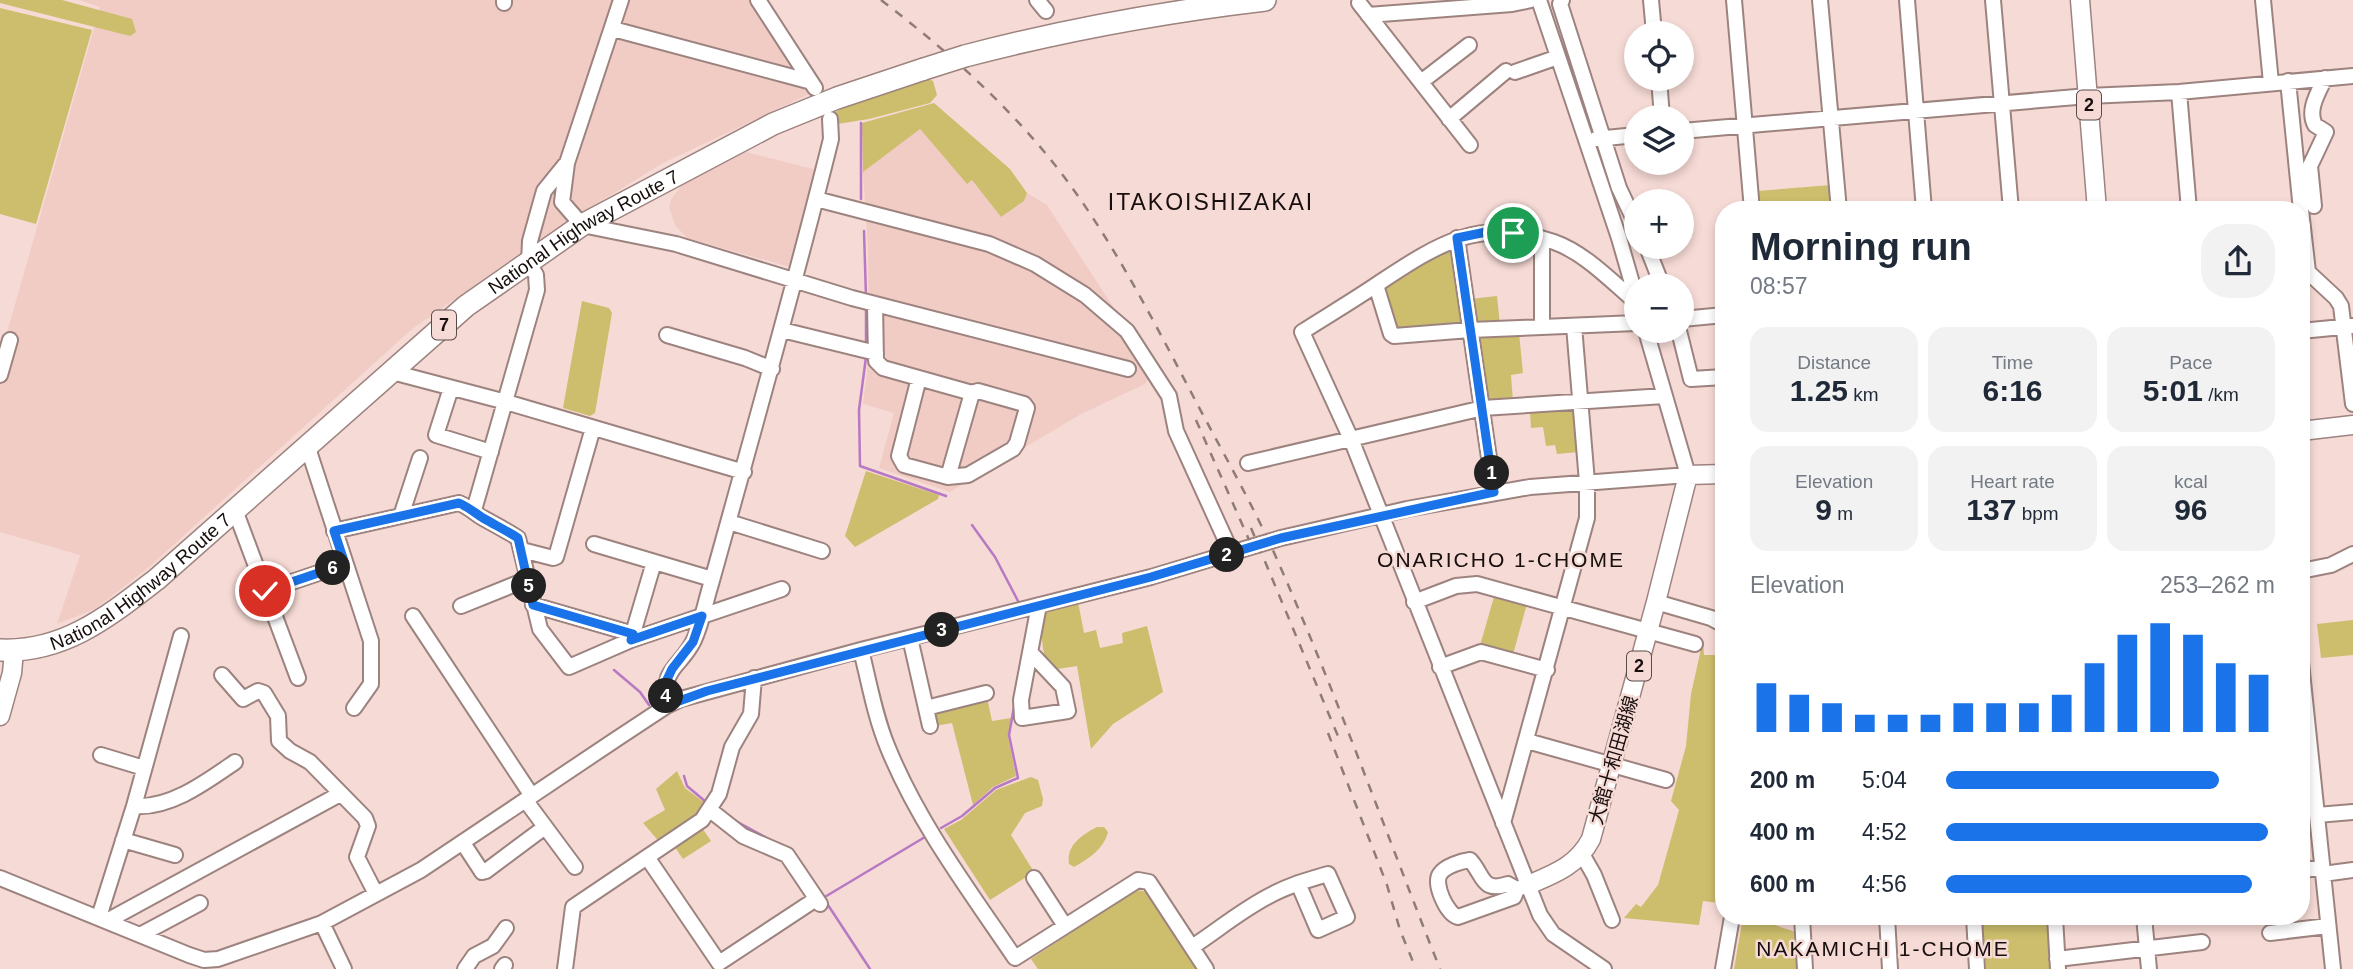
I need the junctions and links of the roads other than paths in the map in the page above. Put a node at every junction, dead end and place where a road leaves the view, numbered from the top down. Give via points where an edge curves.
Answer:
1 (621, 0) edge
2 (758, 0) edge
3 (1265, 0) edge
4 (1531, 0) edge
5 (1539, 0) edge
6 (1562, 0) edge
7 (1651, 0) edge
8 (1734, 0) edge
9 (1820, 0) edge
10 (1907, 0) edge
11 (1993, 0) edge
12 (2080, 0) edge
13 (2263, 0) edge
14 (1653, 21) edge
15 (613, 29) junction
16 (1469, 46) dead end
17 (1558, 57) junction
18 (2353, 76) edge
19 (2325, 78) junction
20 (2288, 81) junction
21 (1421, 82) junction
22 (2271, 83) junction
23 (2179, 92) junction
24 (2088, 96) junction
25 (2001, 104) junction
26 (1917, 111) junction
27 (1830, 118) junction
28 (830, 119) dead end
29 (1449, 119) junction
30 (1745, 125) junction
31 (1694, 130) edge
32 (1624, 136) edge
33 (1603, 138) junction
34 (1586, 139) junction
35 (1470, 145) dead end
36 (567, 163) junction
37 (816, 199) junction
38 (1624, 199) edge
39 (1751, 201) edge
40 (1838, 201) edge
41 (1923, 201) edge
42 (2010, 201) edge
43 (2096, 201) edge
44 (2188, 201) edge
45 (2305, 201) edge
46 (2307, 201) edge
47 (582, 225) junction
48 (1457, 238) junction
49 (1542, 240) junction
50 (528, 263) junction
51 (1628, 273) edge
52 (2310, 274) edge
53 (796, 280) junction
54 (1376, 285) junction
55 (1624, 292) edge
56 (875, 304) junction
57 (1715, 316) edge
58 (1694, 318) edge
59 (1624, 324) edge
60 (1574, 326) junction
61 (2349, 326) edge
62 (1542, 327) junction
63 (782, 330) junction
64 (1470, 330) junction
65 (2310, 330) edge
66 (667, 335) dead end
67 (10, 340) dead end
68 (1649, 343) edge
69 (1682, 343) edge
70 (876, 354) junction
71 (772, 369) junction
72 (1128, 369) dead end
73 (393, 372) junction
74 (0, 375) edge
75 (919, 378) junction
76 (1715, 378) edge
77 (451, 388) junction
78 (972, 393) junction
79 (1664, 396) junction
80 (506, 402) junction
81 (1581, 402) junction
82 (2353, 404) edge
83 (1483, 408) junction
84 (2353, 425) edge
85 (593, 428) junction
86 (2310, 430) edge
87 (1351, 439) junction
88 (307, 445) junction
89 (491, 452) junction
90 (420, 458) dead end
91 (1248, 463) dead end
92 (744, 472) junction
93 (1715, 474) edge
94 (1688, 475) junction
95 (948, 477) junction
96 (1587, 482) junction
97 (1494, 492) junction
98 (235, 510) junction
99 (474, 510) junction
100 (401, 516) junction
101 (1380, 516) junction
102 (729, 522) junction
103 (334, 531) junction
104 (594, 544) dead end
105 (522, 550) junction
106 (822, 551) dead end
107 (1231, 554) junction
108 (2353, 554) edge
109 (654, 562) junction
110 (345, 564) junction
111 (2310, 569) edge
112 (528, 579) junction
113 (712, 579) junction
114 (782, 589) dead end
115 (265, 591) junction
116 (1656, 602) junction
117 (1414, 603) junction
118 (533, 605) junction
119 (1039, 605) junction
120 (461, 606) dead end
121 (1563, 608) junction
122 (413, 616) dead end
123 (702, 616) junction
124 (1715, 620) edge
125 (1649, 631) junction
126 (181, 636) dead end
127 (632, 637) junction
128 (910, 638) junction
129 (1695, 644) dead end
130 (861, 650) junction
131 (7, 651) edge
132 (1030, 652) junction
133 (1440, 667) junction
134 (1547, 670) junction
135 (222, 675) dead end
136 (298, 678) dead end
137 (754, 678) junction
138 (986, 693) dead end
139 (668, 705) junction
140 (354, 708) dead end
141 (926, 708) junction
142 (0, 716) edge
143 (930, 726) dead end
144 (1528, 741) junction
145 (101, 755) dead end
146 (235, 762) dead end
147 (1612, 764) junction
148 (144, 768) junction
149 (1666, 780) dead end
150 (340, 794) junction
151 (529, 799) junction
152 (2310, 799) edge
153 (134, 806) junction
154 (710, 810) junction
155 (2353, 812) edge
156 (2317, 815) junction
157 (1503, 823) junction
158 (545, 827) junction
159 (123, 840) junction
160 (463, 843) junction
161 (1582, 854) junction
162 (175, 855) dead end
163 (648, 857) junction
164 (575, 867) dead end
165 (2310, 870) edge
166 (2353, 870) edge
167 (2322, 871) junction
168 (0, 878) edge
169 (1034, 878) dead end
170 (1298, 883) dead end
171 (1522, 887) junction
172 (376, 894) junction
173 (200, 903) dead end
174 (103, 919) junction
175 (1612, 920) dead end
176 (321, 923) junction
177 (1731, 925) edge
178 (1802, 925) edge
179 (1887, 925) edge
180 (1974, 925) edge
181 (2056, 925) edge
182 (2145, 925) edge
183 (1065, 926) junction
184 (2328, 926) junction
185 (506, 928) dead end
186 (2270, 933) dead end
187 (140, 935) junction
188 (2202, 942) dead end
189 (1192, 947) junction
190 (2147, 949) junction
191 (201, 964) edge
192 (2058, 964) edge
193 (344, 969) edge
194 (465, 969) edge
195 (565, 969) edge
196 (1206, 969) edge
197 (1604, 969) edge
198 (1723, 969) edge
199 (1805, 969) edge
200 (1890, 969) edge
201 (1977, 969) edge
202 (2149, 969) edge
203 (2333, 969) edge

1 - 15 street
2 - 15 street via 812,85
3 - 47 highway, National Highway Route 7 / 7, bridge via 1134,18 965,55 773,124
4 - 21 street via 1363,9
5 - 17 street
6 - 33 street
7 - 14 street
8 - 30 street
9 - 27 street
10 - 26 street
11 - 25 street
12 - 24 main road, 2
13 - 22 street
15 - 36 street
16 - 21 street
17 - 29 street via 1511,72
17 - 34 street
18 - 19 street
19 - 20 street
19 - 46 street via 2312,113 2315,125 2326,132 2310,166
20 - 22 street
20 - 45 street
21 - 29 street
22 - 23 street
23 - 24 street
23 - 44 street
24 - 25 street
24 - 43 main road, 2
25 - 26 street
25 - 42 street
26 - 27 street
26 - 41 street
27 - 30 street
27 - 40 street
28 - 37 street via 831,139
29 - 35 street
30 - 31 street
30 - 39 street
32 - 33 street
33 - 34 street
33 - 38 street
34 - 51 street
36 - 47 street via 562,202
36 - 50 street via 544,191
37 - 53 street
37 - 107 street via 989,244 1035,264 1085,295 1127,331 1169,396 1176,431
47 - 50 highway, National Highway Route 7 / 7
47 - 53 street via 676,244
48 - 49 street via 1486,232
48 - 54 street
48 - 64 street
49 - 55 street via 1589,263
49 - 62 street
50 - 73 highway, National Highway Route 7 / 7 via 467,306
50 - 80 street via 536,275 537,290
52 - 61 street via 2339,302
53 - 56 street
53 - 63 street
54 - 64 street via 1394,336
54 - 87 street via 1301,332
56 - 70 street
56 - 72 street
57 - 58 street
59 - 60 street
60 - 62 street
60 - 81 street
61 - 65 street
61 - 82 street
62 - 64 street
63 - 70 street
63 - 71 street
64 - 83 street
66 - 71 street
67 - 74 street
68 - 79 street
69 - 76 street via 1691,379
70 - 75 street via 883,368
71 - 92 street
73 - 77 street
73 - 88 highway, National Highway Route 7 / 7
75 - 78 street
75 - 95 street via 900,461
77 - 80 street
77 - 89 street via 436,435
78 - 95 street
78 - 95 street via 978,391 1027,408 1013,449 968,475
79 - 81 street
79 - 94 street
80 - 85 street
80 - 89 street
81 - 83 street
81 - 96 street
83 - 87 street
83 - 97 street
84 - 86 main road
85 - 92 street
85 - 105 street via 556,557
87 - 91 street
87 - 101 street
88 - 98 highway, National Highway Route 7 / 7
88 - 103 street
89 - 99 street
90 - 100 street
92 - 102 street
93 - 94 main road
94 - 96 street
94 - 116 main road, 大館十和田湖線 / 2
96 - 97 street
96 - 121 street via 1587,518
97 - 101 street
98 - 115 street
98 - 131 highway, National Highway Route 7 / 7 via 157,579 90,628 36,648
99 - 100 street via 459,503
99 - 105 street via 518,538
100 - 103 street
101 - 107 street
101 - 117 street
102 - 106 street
102 - 113 street
103 - 110 street
104 - 109 street
105 - 112 street
107 - 119 street
108 - 111 street
109 - 113 street
109 - 127 street
110 - 115 street
110 - 140 street via 371,641 371,684
112 - 118 street
112 - 120 street
113 - 123 street
114 - 123 street
115 - 136 street
116 - 124 street
116 - 125 main road, 大館十和田湖線 / 2
117 - 121 street via 1468,584
117 - 133 street
118 - 127 street
118 - 127 street via 540,629 569,667
119 - 128 street
119 - 132 street
121 - 125 street
121 - 134 street
122 - 151 street
123 - 127 street
123 - 139 street via 693,642 664,686
125 - 129 street
125 - 147 main road, 大館十和田湖線 / 2
126 - 148 street
128 - 130 street
128 - 141 street
130 - 137 street
130 - 183 street via 887,744 914,804 1015,958
131 - 142 main road via 12,673
132 - 132 street via 1022,718 1068,711 1063,687
133 - 134 street via 1481,652
133 - 157 street
134 - 144 street
135 - 150 street via 243,699 258,691 264,693 278,716 279,741 328,777
137 - 139 street
137 - 154 street via 751,714 732,747
138 - 141 street
139 - 151 street
141 - 143 street
144 - 147 street
144 - 157 street
145 - 148 street
146 - 153 street via 198,787 150,807
147 - 149 street
147 - 161 main road, 大館十和田湖線 / 2
148 - 153 street
150 - 172 street via 368,826 357,857
150 - 174 street
151 - 158 street
151 - 160 street
152 - 156 street
153 - 159 street
154 - 163 street
154 - 163 street via 743,836 787,855 819,902 719,963
155 - 156 street
156 - 167 street
157 - 171 street
158 - 160 street via 482,872
158 - 164 street
159 - 162 street
159 - 174 street
160 - 172 street
161 - 171 main road via 1565,869
161 - 175 street
163 - 195 street via 573,907
165 - 167 street
166 - 167 street
167 - 184 street
168 - 174 street
169 - 183 street
170 - 189 street via 1268,896
171 - 171 street via 1514,897 1458,917 1449,912 1438,878 1444,869 1471,860 1489,885
171 - 197 street via 1548,928
172 - 176 street
173 - 187 street
174 - 187 street
176 - 191 street
176 - 193 street
177 - 198 street
178 - 199 street
179 - 200 street
180 - 201 street
181 - 192 street
182 - 190 street
183 - 189 street via 1138,880 1149,882
184 - 186 street
184 - 203 street
185 - 194 street via 494,946 474,956
187 - 191 street
188 - 190 street
189 - 196 street
190 - 192 street
190 - 202 street

